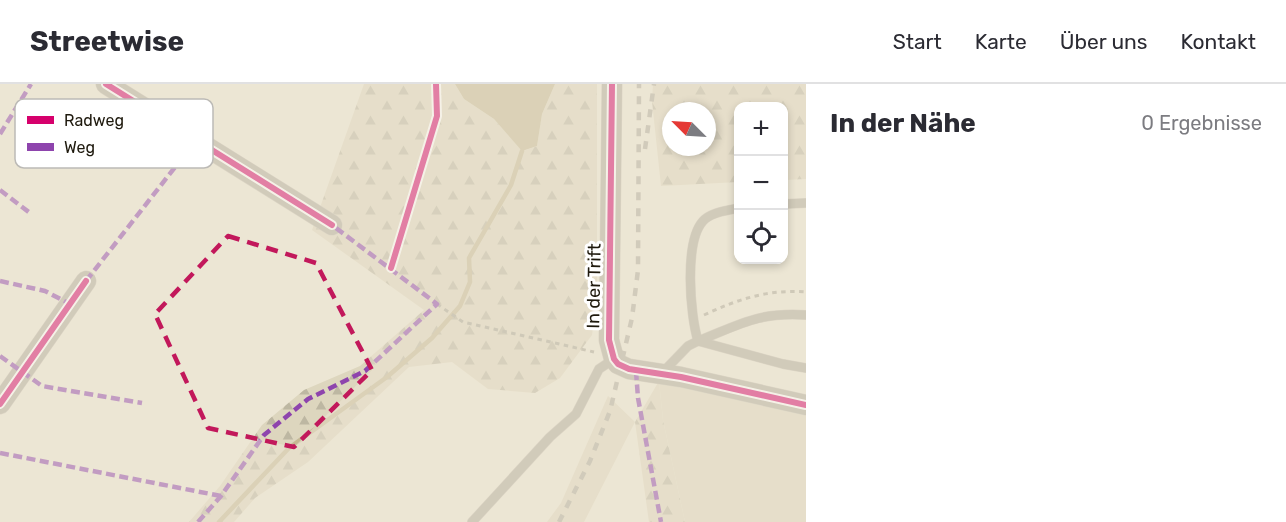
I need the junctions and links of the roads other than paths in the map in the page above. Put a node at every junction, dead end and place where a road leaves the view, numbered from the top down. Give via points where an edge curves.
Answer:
1 (106, 84) edge
2 (612, 84) edge
3 (130, 99) edge
4 (213, 151) edge
5 (806, 203) edge
6 (788, 204) edge
7 (734, 209) edge
8 (332, 225) dead end
9 (86, 281) dead end
10 (806, 315) edge
11 (698, 341) junction
12 (612, 356) junction
13 (806, 368) edge
14 (662, 374) junction
15 (0, 404) edge
16 (806, 405) edge
17 (472, 522) edge

1 - 3 street
2 - 12 street, In der Trift
4 - 8 street
5 - 6 lane
7 - 11 lane via 704,220 694,238 691,297
9 - 15 street
10 - 11 lane via 762,316
11 - 13 lane
11 - 14 lane via 688,346
12 - 14 street via 629,369
12 - 17 lane via 599,369 576,414
14 - 16 street

